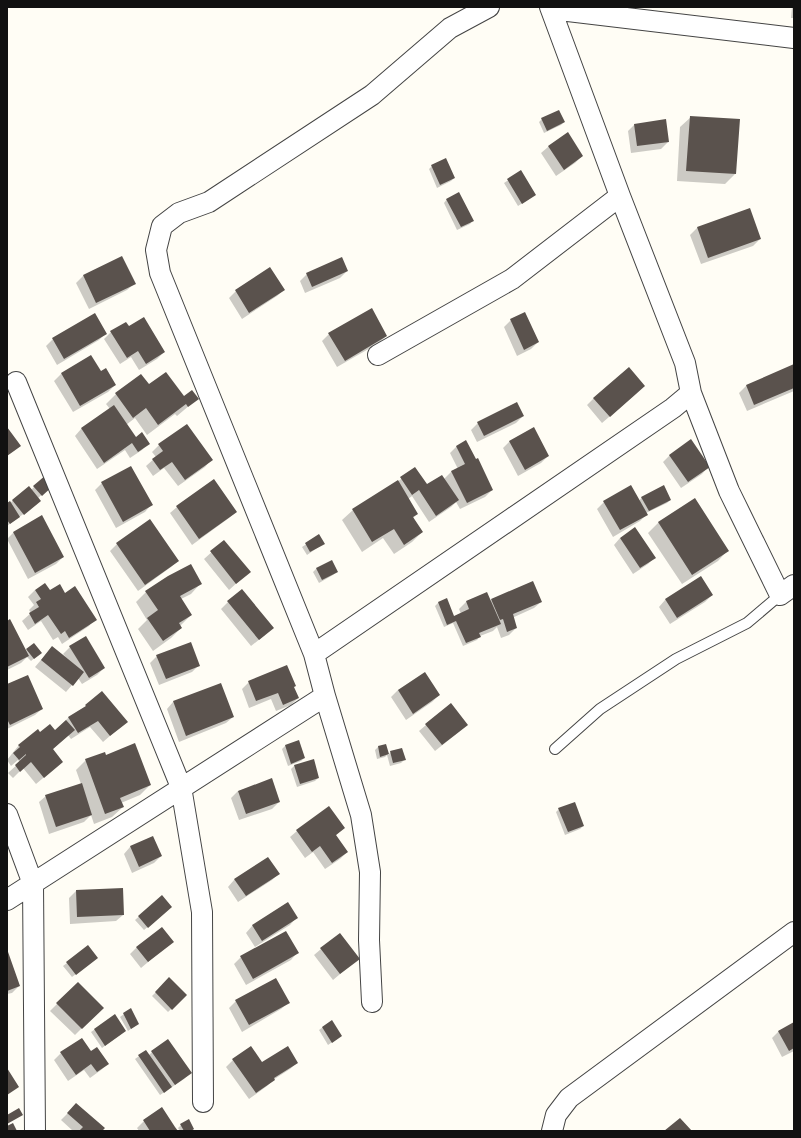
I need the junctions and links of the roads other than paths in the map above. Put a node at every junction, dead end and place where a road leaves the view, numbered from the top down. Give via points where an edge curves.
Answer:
1 (489, 7) edge
2 (550, 8) edge
3 (794, 38) edge
4 (620, 196) junction
5 (378, 355) dead end
6 (16, 382) dead end
7 (691, 394) junction
8 (787, 590) edge
9 (314, 654) junction
10 (325, 696) junction
11 (555, 749) dead end
12 (181, 787) junction
13 (7, 814) edge
14 (33, 884) junction
15 (7, 900) edge
16 (794, 932) edge
17 (372, 1002) dead end
18 (203, 1102) dead end
19 (35, 1131) edge
20 (552, 1131) edge

1 - 9 street via 450,28 372,95 209,202 179,213 162,226 156,250 160,273
2 - 3 street
2 - 4 street
4 - 5 street via 512,279
4 - 7 street via 685,363
6 - 12 street
7 - 8 street via 729,491
7 - 9 street
8 - 11 lane via 747,623 676,659 600,709
9 - 10 street
10 - 12 street
10 - 17 street via 361,815 370,872 369,940
12 - 14 street
12 - 18 street via 202,912
13 - 14 street
14 - 15 street
14 - 19 street
16 - 20 street via 569,1098 556,1115

